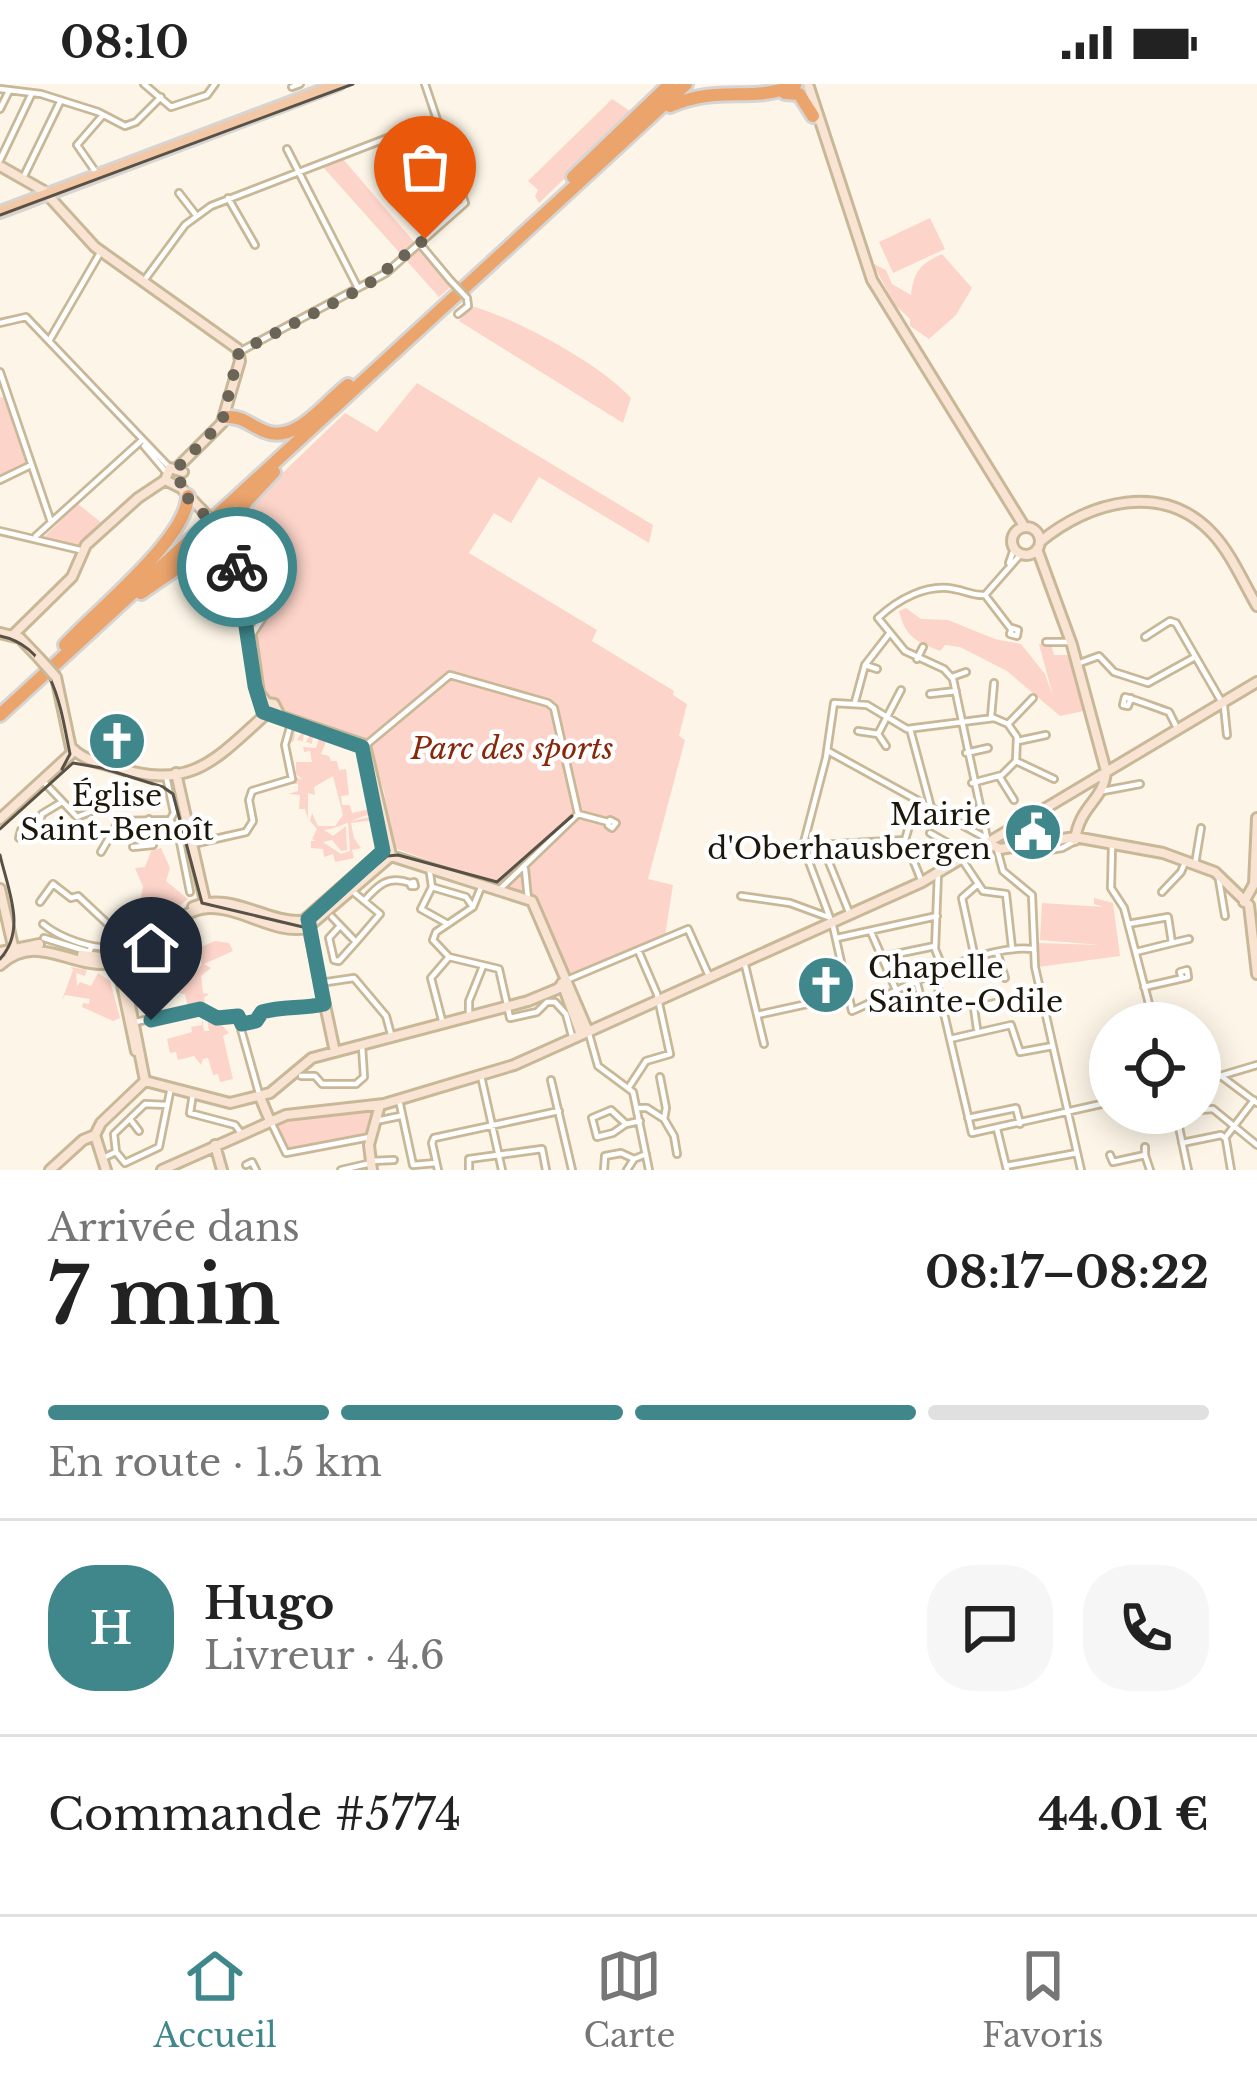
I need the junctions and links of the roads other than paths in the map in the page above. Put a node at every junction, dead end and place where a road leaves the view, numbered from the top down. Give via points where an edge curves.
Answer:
1 (144, 84) edge
2 (214, 84) edge
3 (339, 84) edge
4 (425, 84) edge
5 (676, 84) edge
6 (749, 84) edge
7 (765, 84) edge
8 (800, 85) edge
9 (0, 89) edge
10 (706, 90) junction
11 (9, 91) junction
12 (32, 93) junction
13 (161, 97) junction
14 (61, 100) junction
15 (0, 109) edge
16 (103, 115) junction
17 (813, 116) junction
18 (436, 119) junction
19 (826, 142) junction
20 (287, 148) dead end
21 (0, 163) edge
22 (297, 172) junction
23 (98, 176) junction
24 (23, 178) junction
25 (582, 180) junction
26 (178, 193) dead end
27 (48, 194) junction
28 (228, 199) junction
29 (0, 212) edge
30 (196, 215) junction
31 (534, 217) junction
32 (420, 244) junction
33 (255, 245) dead end
34 (101, 252) junction
35 (143, 282) junction
36 (358, 290) junction
37 (458, 314) dead end
38 (0, 323) edge
39 (49, 341) junction
40 (239, 352) junction
41 (377, 368) junction
42 (0, 372) edge
43 (359, 377) junction
44 (235, 380) junction
45 (3, 390) edge
46 (229, 416) junction
47 (141, 441) junction
48 (31, 465) junction
49 (176, 479) junction
50 (0, 480) edge
51 (202, 508) junction
52 (51, 522) junction
53 (1020, 528) junction
54 (0, 531) edge
55 (36, 536) junction
56 (230, 537) junction
57 (255, 539) dead end
58 (1030, 547) junction
59 (84, 551) junction
60 (252, 559) dead end
61 (987, 593) junction
62 (1257, 606) edge
63 (247, 608) junction
64 (264, 616) junction
65 (1011, 629) dead end
66 (889, 634) junction
67 (6, 637) edge
68 (1144, 637) dead end
69 (251, 638) junction
70 (1046, 642) dead end
71 (1071, 642) junction
72 (923, 647) dead end
73 (1196, 657) junction
74 (917, 659) junction
75 (1077, 664) junction
76 (865, 665) junction
77 (49, 666) junction
78 (877, 669) dead end
79 (966, 672) dead end
80 (952, 677) junction
81 (1254, 682) edge
82 (994, 683) dead end
83 (901, 690) dead end
84 (956, 691) junction
85 (930, 694) dead end
86 (1033, 698) dead end
87 (1131, 698) dead end
88 (855, 703) junction
89 (1223, 704) junction
90 (268, 710) junction
91 (0, 711) edge
92 (991, 717) junction
93 (885, 718) junction
94 (292, 721) junction
95 (959, 722) junction
96 (1008, 724) junction
97 (910, 729) junction
98 (1178, 730) junction
99 (858, 731) dead end
100 (1227, 733) dead end
101 (878, 734) junction
102 (1046, 735) dead end
103 (1018, 741) junction
104 (363, 746) junction
105 (886, 746) dead end
106 (988, 748) dead end
107 (827, 751) junction
108 (966, 753) junction
109 (73, 754) junction
110 (1016, 761) junction
111 (171, 774) junction
112 (932, 774) dead end
113 (1106, 774) junction
114 (922, 776) junction
115 (999, 776) junction
116 (1054, 778) dead end
117 (42, 780) junction
118 (972, 783) junction
119 (1140, 784) dead end
120 (1103, 790) junction
121 (1014, 800) dead end
122 (62, 802) junction
123 (916, 802) junction
124 (90, 812) dead end
125 (933, 812) junction
126 (578, 814) junction
127 (1257, 818) edge
128 (0, 819) edge
129 (149, 819) junction
130 (170, 820) junction
131 (608, 823) dead end
132 (1201, 828) dead end
133 (930, 833) dead end
134 (19, 838) dead end
135 (1072, 839) junction
136 (905, 840) junction
137 (193, 844) junction
138 (994, 844) junction
139 (822, 845) junction
140 (803, 846) junction
141 (1112, 846) junction
142 (134, 847) dead end
143 (100, 852) dead end
144 (387, 854) junction
145 (962, 859) junction
146 (528, 862) junction
147 (1191, 862) junction
148 (429, 867) junction
149 (1256, 868) edge
150 (938, 873) junction
151 (514, 874) junction
152 (1223, 875) junction
153 (525, 877) junction
154 (836, 879) junction
155 (922, 882) junction
156 (410, 883) dead end
157 (482, 884) junction
158 (978, 884) junction
159 (817, 886) junction
160 (432, 887) junction
161 (0, 889) edge
162 (351, 890) junction
163 (500, 890) junction
164 (190, 892) dead end
165 (1162, 892) dead end
166 (741, 896) dead end
167 (528, 898) junction
168 (364, 901) junction
169 (40, 902) dead end
170 (1244, 902) junction
171 (206, 905) junction
172 (136, 908) dead end
173 (473, 908) junction
174 (850, 914) junction
175 (332, 916) dead end
176 (937, 916) junction
177 (1225, 916) dead end
178 (830, 919) junction
179 (306, 922) junction
180 (1128, 923) junction
181 (43, 924) dead end
182 (448, 924) junction
183 (339, 927) junction
184 (1254, 928) edge
185 (158, 932) junction
186 (871, 932) junction
187 (44, 938) dead end
188 (836, 939) junction
189 (1189, 939) dead end
190 (356, 941) junction
191 (1172, 943) junction
192 (1254, 943) edge
193 (92, 945) junction
194 (935, 946) junction
195 (1012, 948) junction
196 (1034, 949) junction
197 (13, 950) junction
198 (638, 950) junction
199 (0, 952) edge
200 (998, 952) junction
201 (1136, 952) junction
202 (344, 955) junction
203 (118, 956) junction
204 (449, 957) junction
205 (882, 958) junction
206 (975, 958) junction
207 (744, 961) junction
208 (0, 964) edge
209 (483, 964) junction
210 (944, 971) junction
211 (1257, 974) edge
212 (709, 976) junction
213 (934, 976) junction
214 (346, 977) junction
215 (1005, 978) dead end
216 (1182, 978) dead end
217 (320, 983) junction
218 (564, 983) junction
219 (917, 983) junction
220 (1144, 987) junction
221 (897, 992) junction
222 (1041, 992) junction
223 (848, 995) junction
224 (657, 998) junction
225 (921, 998) dead end
226 (1148, 1002) edge
227 (324, 1004) junction
228 (508, 1006) junction
229 (757, 1015) junction
230 (469, 1017) junction
231 (132, 1023) junction
232 (242, 1024) junction
233 (443, 1024) junction
234 (977, 1032) junction
235 (580, 1033) junction
236 (392, 1038) junction
237 (950, 1039) junction
238 (764, 1045) dead end
239 (362, 1046) junction
240 (1053, 1046) junction
241 (335, 1052) junction
242 (1257, 1065) edge
243 (298, 1072) junction
244 (481, 1075) junction
245 (1221, 1076) joint
246 (660, 1077) dead end
247 (551, 1080) dead end
248 (146, 1081) junction
249 (171, 1087) junction
250 (629, 1087) junction
251 (194, 1094) junction
252 (260, 1097) junction
253 (399, 1100) junction
254 (1255, 1101) edge
255 (167, 1105) junction
256 (377, 1106) junction
257 (1089, 1107) edge
258 (638, 1108) junction
259 (559, 1111) junction
260 (1068, 1112) junction
261 (402, 1115) junction
262 (1221, 1115) edge
263 (968, 1118) junction
264 (130, 1119) junction
265 (664, 1119) junction
266 (269, 1121) junction
267 (376, 1121) junction
268 (640, 1121) junction
269 (626, 1124) junction
270 (1020, 1124) junction
271 (1236, 1125) junction
272 (493, 1126) junction
273 (997, 1128) junction
274 (139, 1130) dead end
275 (242, 1133) junction
276 (1180, 1134) edge
277 (95, 1135) junction
278 (370, 1137) junction
279 (1226, 1138) junction
280 (1182, 1143) junction
281 (215, 1145) junction
282 (1257, 1145) edge
283 (116, 1152) junction
284 (1078, 1153) junction
285 (646, 1154) junction
286 (677, 1154) dead end
287 (499, 1155) junction
288 (634, 1159) junction
289 (394, 1160) dead end
290 (1112, 1162) edge
291 (246, 1165) dead end
292 (371, 1165) edge
293 (101, 1166) edge
294 (437, 1166) edge
295 (1006, 1168) edge
296 (50, 1170) edge
297 (162, 1170) edge
298 (222, 1170) edge
299 (256, 1170) edge
300 (341, 1170) edge
301 (469, 1170) edge
302 (502, 1170) edge
303 (546, 1170) edge
304 (572, 1170) edge
305 (604, 1170) edge
306 (627, 1170) edge
307 (649, 1170) edge
308 (1081, 1170) edge
309 (1150, 1170) edge
310 (1188, 1170) edge
311 (1231, 1170) edge

1 - 13 street
2 - 13 street via 207,95 176,106
3 - 23 main road
4 - 18 street
5 - 25 highway
5 - 31 highway
5 - 31 highway
6 - 7 highway
8 - 10 highway via 768,94
8 - 17 street
8 - 19 street
9 - 11 street
10 - 17 highway via 795,92
10 - 25 highway via 669,107
11 - 12 street
11 - 15 street
12 - 14 street
12 - 21 street
13 - 16 street via 125,126
14 - 16 street
14 - 24 street
16 - 23 street via 77,145
17 - 19 street
18 - 22 street
18 - 32 street via 465,203
19 - 53 street via 872,280
20 - 22 street
21 - 24 street
22 - 28 street
22 - 36 street
23 - 27 main road
24 - 27 street
25 - 41 highway
26 - 30 street
27 - 29 main road
27 - 34 street
28 - 30 street
28 - 33 street
30 - 35 street
31 - 43 highway
32 - 36 street
32 - 37 street, bridge via 467,298
34 - 35 street
34 - 39 street
35 - 40 street
36 - 40 street
38 - 39 street via 24,316
39 - 47 street
40 - 44 street
41 - 56 highway via 246,502
41 - 77 highway
42 - 45 street
43 - 46 highway via 286,433
43 - 77 highway
44 - 46 street
44 - 46 street
45 - 48 street
46 - 49 street
47 - 49 street
47 - 52 street
48 - 50 street
48 - 52 street
49 - 51 street
49 - 51 street
49 - 59 street via 138,498
49 - 77 highway via 185,514
51 - 56 street, bridge
52 - 55 street
53 - 58 street
53 - 58 street via 1011,539
54 - 55 street
55 - 59 street
56 - 57 street
56 - 63 street
56 - 77 highway
56 - 90 street via 255,686
58 - 61 street
58 - 62 street via 1099,508 1151,501 1179,509 1215,537
58 - 71 street
59 - 67 street via 74,582
60 - 64 street
61 - 65 street
61 - 66 street via 930,590 894,605 879,615
63 - 64 street
63 - 69 street
64 - 69 street
66 - 74 street
66 - 76 street
67 - 77 street
68 - 73 street via 1173,621
69 - 90 street
70 - 71 street
71 - 75 street
72 - 74 street
73 - 75 street via 1148,683 1114,672 1099,656
73 - 89 street
74 - 80 street
75 - 113 street
76 - 78 street
76 - 88 street
77 - 91 highway
77 - 109 street
79 - 80 street
80 - 84 street
81 - 89 street
82 - 92 street
83 - 93 street
84 - 85 street
84 - 95 street
86 - 96 street
87 - 98 street via 1171,712
88 - 93 street
88 - 107 street via 834,703
89 - 98 street
89 - 100 street
90 - 94 street
90 - 111 street via 210,764
92 - 95 street
92 - 96 street
93 - 97 street
93 - 101 street
94 - 104 street
94 - 137 street via 285,745 292,779 250,793 246,832
95 - 97 street
95 - 108 street
96 - 103 street
97 - 114 street
98 - 113 street
99 - 101 street
101 - 105 street
102 - 103 street
103 - 110 street
104 - 126 street via 437,682 458,675 548,703
104 - 144 street
104 - 144 street
106 - 108 street
107 - 123 street
107 - 140 street
108 - 118 street
109 - 111 street via 150,778
109 - 117 street
110 - 115 street
110 - 116 street
111 - 130 street
111 - 137 street
112 - 114 street
113 - 120 street
113 - 138 street
114 - 125 street
115 - 118 street
115 - 121 street
117 - 122 street
117 - 128 street
118 - 138 street
119 - 120 street
120 - 135 street via 1080,815
122 - 124 street via 77,817
122 - 134 street
123 - 125 street
123 - 136 street
125 - 138 street
126 - 131 street
126 - 146 street
127 - 149 street
129 - 130 street
129 - 142 street via 153,845
129 - 143 street via 119,821
130 - 164 street
132 - 147 street
133 - 145 street
135 - 138 street via 1028,849
135 - 141 street
136 - 139 street
136 - 155 street
137 - 171 street
138 - 145 street
138 - 196 street via 1003,871 1032,895
139 - 140 street
139 - 154 street
140 - 159 street
141 - 147 street
141 - 180 street via 1111,888
144 - 148 street
144 - 162 street
144 - 179 street
145 - 150 street
145 - 158 street
146 - 151 street
146 - 153 street
147 - 152 street
147 - 165 street
148 - 157 street
148 - 160 street
149 - 170 street
150 - 155 street
150 - 176 street
151 - 153 street
151 - 163 street
152 - 170 street
152 - 177 street
153 - 167 street
154 - 159 street
154 - 174 street
155 - 174 street
156 - 168 street via 383,882
157 - 163 street
157 - 173 street
158 - 195 street via 1006,894
158 - 206 street via 962,898
159 - 178 street
160 - 173 street
160 - 182 street via 421,910
161 - 197 street
162 - 168 street
162 - 179 street
163 - 167 street
166 - 178 street
167 - 218 street
168 - 190 street via 380,917
169 - 203 street via 53,884 97,910
170 - 184 street
171 - 179 street via 293,929
171 - 185 street
171 - 203 street
172 - 185 street
173 - 182 street
174 - 178 street
175 - 183 street
176 - 186 street
176 - 194 street
178 - 188 street
178 - 207 street
179 - 217 street
180 - 191 street via 1167,916
180 - 201 street
181 - 193 street
182 - 204 street via 433,937
183 - 190 street
183 - 202 street via 329,938 333,958
184 - 192 street
185 - 203 street
186 - 188 street
186 - 205 street
187 - 193 street via 89,952
188 - 223 street
189 - 191 street
190 - 202 street
191 - 201 street
192 - 211 street
193 - 203 street
194 - 205 street
194 - 210 street
195 - 196 street
195 - 200 street
196 - 222 street
197 - 199 street
197 - 203 street via 46,944
197 - 208 street
198 - 212 street via 688,929
198 - 218 street
198 - 224 street
200 - 206 street
200 - 215 street
201 - 220 street
202 - 214 street
203 - 231 street
204 - 209 street
204 - 233 street via 430,978
205 - 221 street
206 - 210 street
207 - 212 street
207 - 229 street
209 - 228 street via 499,969
209 - 230 street
210 - 213 street
212 - 224 street
213 - 219 street
213 - 237 street
214 - 217 street
214 - 236 street via 382,1011
216 - 220 street
217 - 227 street
218 - 228 street
218 - 235 street
219 - 221 street
219 - 225 street
220 - 226 street
221 - 223 street via 852,1011
222 - 234 street via 974,1008
222 - 240 street
223 - 229 street
224 - 235 street
224 - 250 street via 670,1054 646,1061
227 - 232 street via 263,1011
227 - 241 street
228 - 230 street
228 - 235 street via 514,1019 555,1002
229 - 238 street
230 - 233 street
231 - 232 street via 200,1009 238,1016
231 - 248 street
232 - 252 street
233 - 236 street
234 - 237 street
234 - 240 street via 1011,1025 1021,1052
235 - 244 street
235 - 250 street via 598,1066
236 - 239 street
237 - 263 street
239 - 241 street
239 - 243 street via 364,1077 356,1084 322,1084
240 - 260 street
241 - 243 street
242 - 245 street
243 - 252 street
244 - 253 street
244 - 272 street
245 - 254 street
246 - 265 street
247 - 259 street
248 - 249 street
248 - 277 street
249 - 251 street
249 - 255 street
250 - 258 street
251 - 252 street via 224,1104
251 - 275 street via 190,1113
252 - 266 street
253 - 256 street
253 - 261 street
254 - 271 street
255 - 264 street via 147,1103
255 - 283 street via 158,1148 125,1163
256 - 266 street
256 - 267 street
257 - 260 street
258 - 265 street
258 - 268 street
259 - 272 street
259 - 304 street
260 - 270 street
260 - 284 street
261 - 267 street
261 - 294 street via 414,1166
262 - 271 street
263 - 270 street via 1016,1108
263 - 273 street via 972,1133
264 - 274 street
264 - 283 street via 113,1136
265 - 286 street
266 - 275 street
266 - 278 street via 286,1153
267 - 278 street
268 - 269 street
268 - 285 street
269 - 269 street via 598,1137 592,1118 611,1110
270 - 273 street
271 - 279 street
271 - 282 street
272 - 287 street
272 - 294 street via 434,1138
273 - 295 street
275 - 281 street
276 - 280 street
277 - 293 street
277 - 296 street
278 - 292 street
279 - 280 street
279 - 311 street
280 - 310 street
281 - 297 street
281 - 298 street
283 - 293 street
284 - 295 street
284 - 308 street
285 - 288 street
285 - 307 street
287 - 301 street via 469,1159
287 - 302 street
287 - 303 street via 542,1149
288 - 305 street via 605,1156
288 - 306 street
289 - 292 street
290 - 309 street via 1145,1151
291 - 299 street
292 - 300 street

